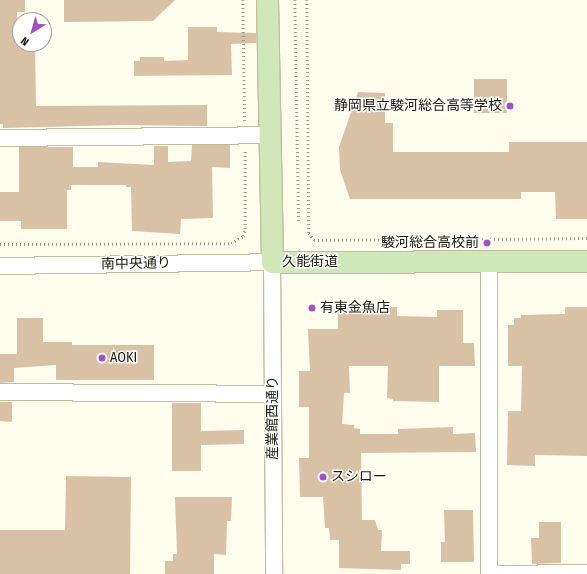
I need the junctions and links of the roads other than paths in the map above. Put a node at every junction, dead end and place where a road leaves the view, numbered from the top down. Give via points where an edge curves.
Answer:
1 (267, 0) edge
2 (269, 135) junction
3 (0, 138) edge
4 (587, 260) edge
5 (489, 261) junction
6 (272, 262) junction
7 (0, 266) edge
8 (0, 392) edge
9 (273, 394) junction
10 (587, 573) edge
11 (274, 574) edge
12 (490, 574) edge
13 (567, 574) edge

1 - 2 main road, 久能街道
2 - 3 street
2 - 6 main road, 久能街道
4 - 5 main road, 久能街道
5 - 6 main road, 久能街道
5 - 12 street
6 - 7 street, 南中央通り
6 - 9 street, 産業館西通り
8 - 9 street
9 - 11 street, 産業館西通り
10 - 13 street
12 - 13 street

